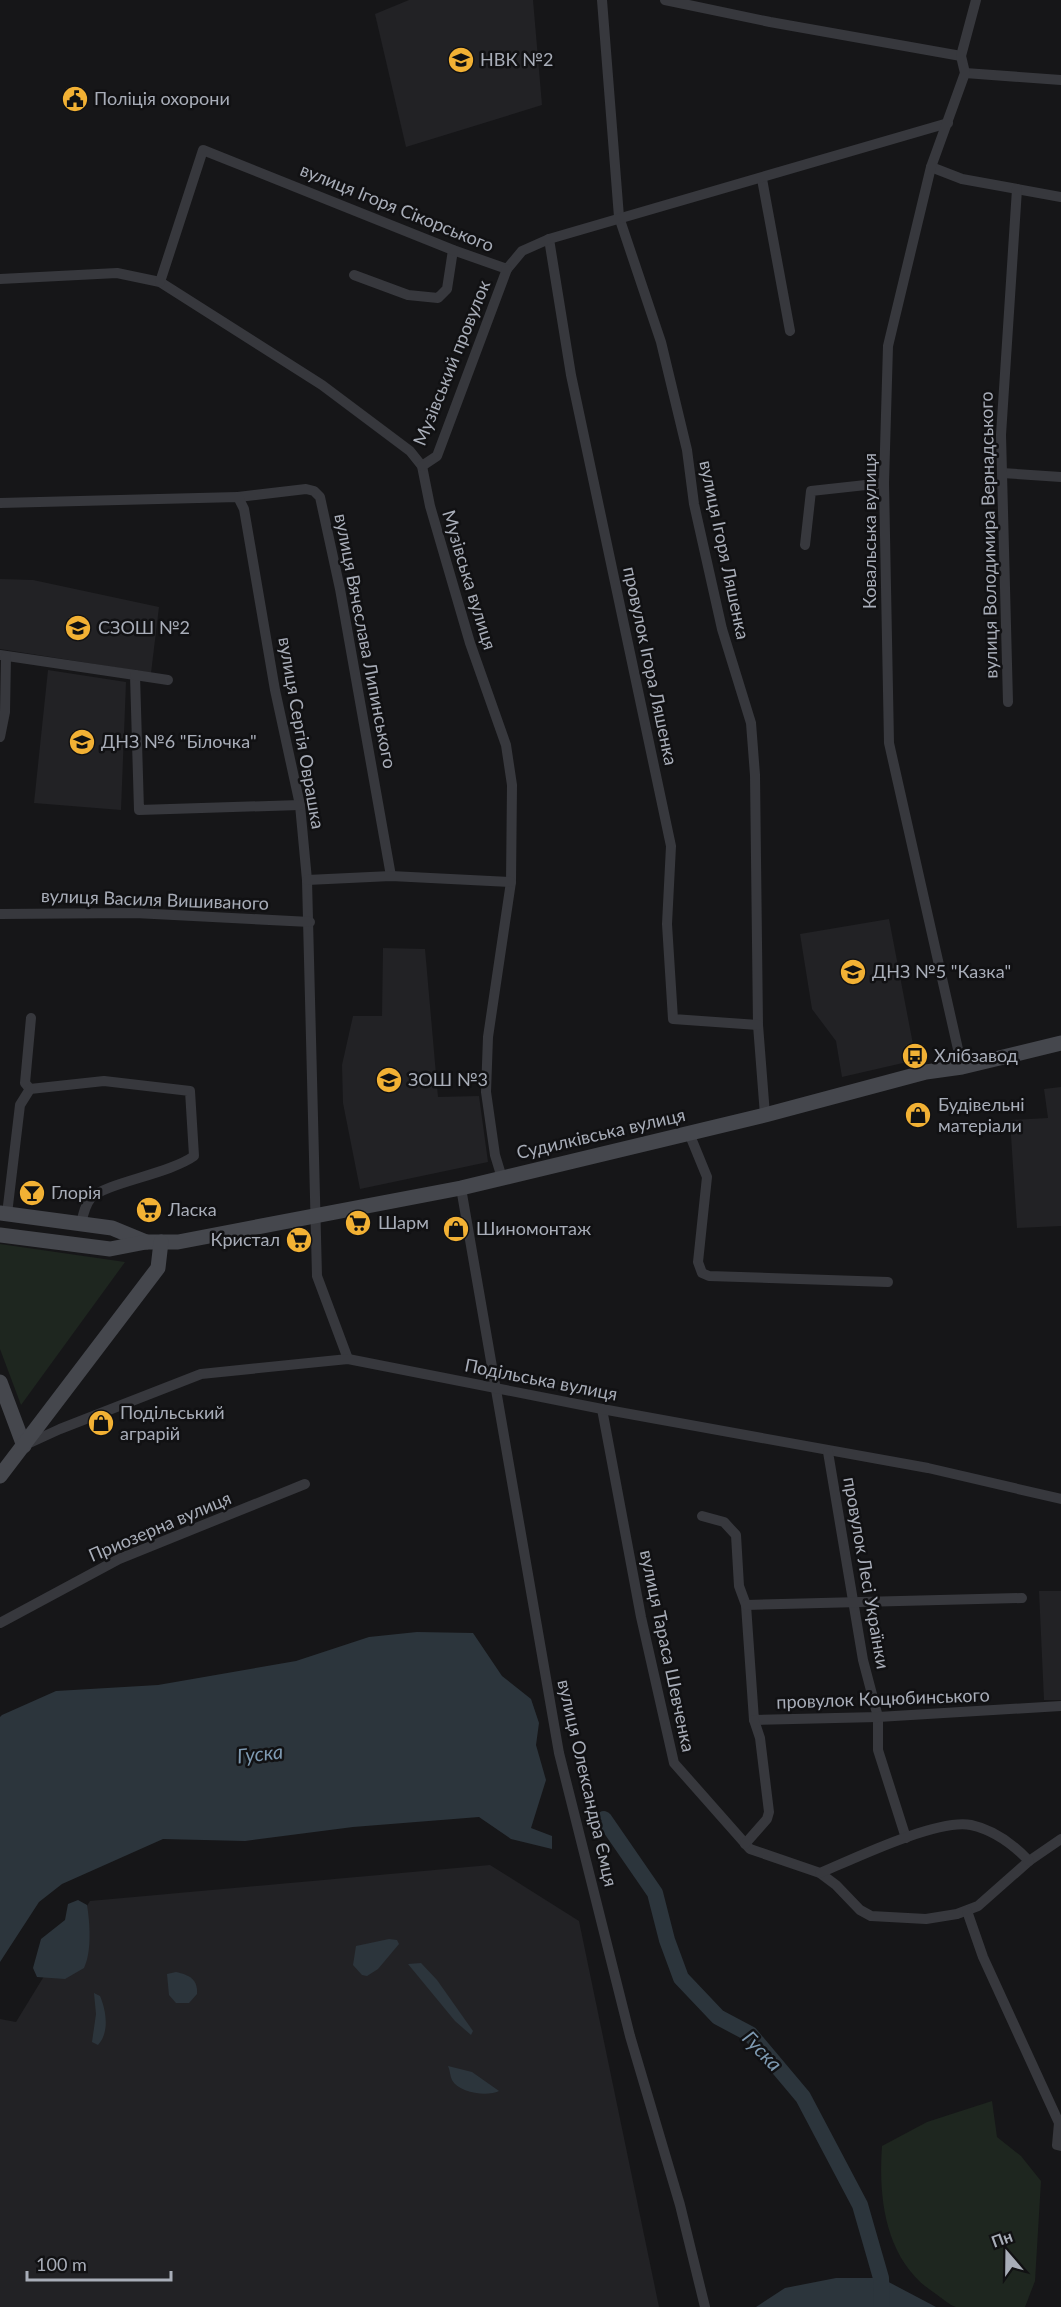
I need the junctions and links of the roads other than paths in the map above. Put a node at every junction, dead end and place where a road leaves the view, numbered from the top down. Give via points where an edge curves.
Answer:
1 (602, 0) edge
2 (665, 0) edge
3 (976, 0) edge
4 (962, 56) junction
5 (965, 74) junction
6 (1061, 80) edge
7 (948, 123) junction
8 (931, 167) junction
9 (762, 179) junction
10 (1017, 189) junction
11 (1061, 197) edge
12 (620, 217) junction
13 (549, 239) junction
14 (453, 250) junction
15 (507, 269) junction
16 (354, 275) dead end
17 (0, 279) edge
18 (160, 282) junction
19 (790, 331) dead end
20 (422, 466) junction
21 (1002, 473) junction
22 (1061, 477) edge
23 (884, 483) junction
24 (238, 497) junction
25 (0, 503) edge
26 (805, 545) dead end
27 (3, 655) edge
28 (135, 675) junction
29 (168, 680) dead end
30 (1008, 702) dead end
31 (0, 737) edge
32 (300, 805) junction
33 (391, 876) junction
34 (308, 880) junction
35 (511, 882) junction
36 (0, 914) edge
37 (310, 922) junction
38 (31, 1018) dead end
39 (759, 1025) junction
40 (1061, 1043) edge
41 (962, 1067) junction
42 (30, 1089) junction
43 (765, 1115) junction
44 (689, 1133) junction
45 (502, 1178) junction
46 (461, 1188) junction
47 (4, 1214) edge
48 (315, 1216) junction
49 (81, 1224) junction
50 (0, 1235) edge
51 (154, 1242) junction
52 (888, 1282) dead end
53 (348, 1359) junction
54 (0, 1382) edge
55 (495, 1387) junction
56 (602, 1409) junction
57 (24, 1446) junction
58 (828, 1452) junction
59 (0, 1476) edge
60 (305, 1484) dead end
61 (1061, 1499) edge
62 (702, 1516) dead end
63 (1022, 1598) dead end
64 (852, 1603) junction
65 (746, 1605) junction
66 (0, 1623) edge
67 (1061, 1706) edge
68 (878, 1717) junction
69 (754, 1720) junction
70 (906, 1838) junction
71 (1061, 1839) edge
72 (745, 1844) junction
73 (1029, 1861) junction
74 (820, 1873) junction
75 (967, 1911) junction
76 (1060, 2122) edge
77 (1059, 2146) edge
78 (705, 2307) edge

1 - 12 street, вулиця Ігоря Ляшенка
2 - 4 street
3 - 4 street, Ковальська вулиця
4 - 5 street, Ковальська вулиця
5 - 6 street
5 - 7 street, Ковальська вулиця
7 - 8 street, Ковальська вулиця
7 - 9 street, вулиця Ігоря Сікорського
8 - 10 street via 962,179
8 - 23 street, Ковальська вулиця via 888,346
9 - 12 street, вулиця Ігоря Сікорського
9 - 19 street
10 - 11 street
10 - 21 street, вулиця Володимира Вернадського via 1001,435
12 - 13 street, вулиця Ігоря Сікорського
12 - 39 street, вулиця Ігоря Ляшенка via 661,342 722,629 751,723
13 - 15 street, вулиця Ігоря Сікорського via 522,251
13 - 39 street, провулок Ігора Ляшенка via 571,375 671,846 667,924 673,1019
14 - 15 street, вулиця Ігоря Сікорського
14 - 16 street via 447,291 438,298 408,295
14 - 18 street, вулиця Ігоря Сікорського via 203,150
15 - 20 street, Музівський провулок via 437,456
17 - 18 street via 117,273
18 - 20 street via 322,385 410,451
20 - 35 street, Музівська вулиця via 430,507 470,643 506,745 514,805
21 - 22 street
21 - 30 street, вулиця Володимира Вернадського
23 - 26 street via 811,491
23 - 41 street, Ковальська вулиця via 890,743
24 - 25 street
24 - 32 street, вулиця Сергія Оврашка via 244,509 275,690
24 - 33 street, вулиця Вячеслава Липинського via 306,489 320,497
27 - 28 street
27 - 31 street via 5,712
28 - 29 street
28 - 32 street via 139,810
32 - 34 street, вулиця Сергія Оврашка
33 - 34 street
33 - 35 street
34 - 37 street, вулиця Сергія Оврашка
35 - 45 street, Музівська вулиця via 488,1037 486,1092
36 - 37 street, вулиця Василя Вишиваного via 135,913
37 - 48 street, вулиця Сергія Оврашка
38 - 42 street via 25,1083
39 - 43 street, вулиця Ігоря Ляшенка
40 - 41 main road, Судилківська вулиця
41 - 43 main road, Судилківська вулиця via 926,1072
42 - 47 street via 20,1105
42 - 49 street via 104,1081 190,1091 194,1156 176,1167 99,1193 88,1202
43 - 44 main road, Судилківська вулиця
44 - 45 main road, Судилківська вулиця
44 - 52 street via 707,1177 698,1262 702,1273
45 - 46 main road, Судилківська вулиця
46 - 48 main road, Судилківська вулиця
46 - 55 street, вулиця Олександра Ємця
47 - 49 main road, Судилківська вулиця
48 - 51 main road, Судилківська вулиця via 178,1242
48 - 53 street, вулиця Сергія Оврашка via 317,1276
49 - 51 main road, Судилківська вулиця via 112,1228
50 - 51 main road, Судилківська вулиця via 110,1249
51 - 57 main road via 158,1268
53 - 55 street, Подільська вулиця
53 - 57 street, Подільська вулиця via 201,1374 60,1428
54 - 57 main road
55 - 56 street, Подільська вулиця
55 - 78 street, вулиця Олександра Ємця via 559,1753 630,2036 683,2216
56 - 58 street, Подільська вулиця
56 - 72 street, вулиця Тараса Шевченка via 641,1617 674,1763
57 - 59 main road
58 - 61 street, Подільська вулиця via 928,1468
58 - 64 street, провулок Лесі Українки
60 - 66 street, Приозерна вулиця via 119,1559
62 - 65 street, провулок Коцюбинського via 724,1522 734,1530 739,1586
63 - 64 street
64 - 65 street
64 - 68 street, провулок Лесі Українки
65 - 69 street, провулок Коцюбинського
67 - 68 street, провулок Коцюбинського
68 - 69 street, провулок Коцюбинського
68 - 70 street, провулок Лесі Українки via 878,1750
69 - 72 street via 760,1738 769,1812
70 - 73 street via 944,1826 970,1825 1010,1842
70 - 74 street
71 - 73 street
72 - 74 street, вулиця Тараса Шевченка via 764,1856
73 - 75 street via 987,1899
74 - 75 street, вулиця Тараса Шевченка via 871,1916 926,1919
75 - 76 street via 987,1966
76 - 77 street

